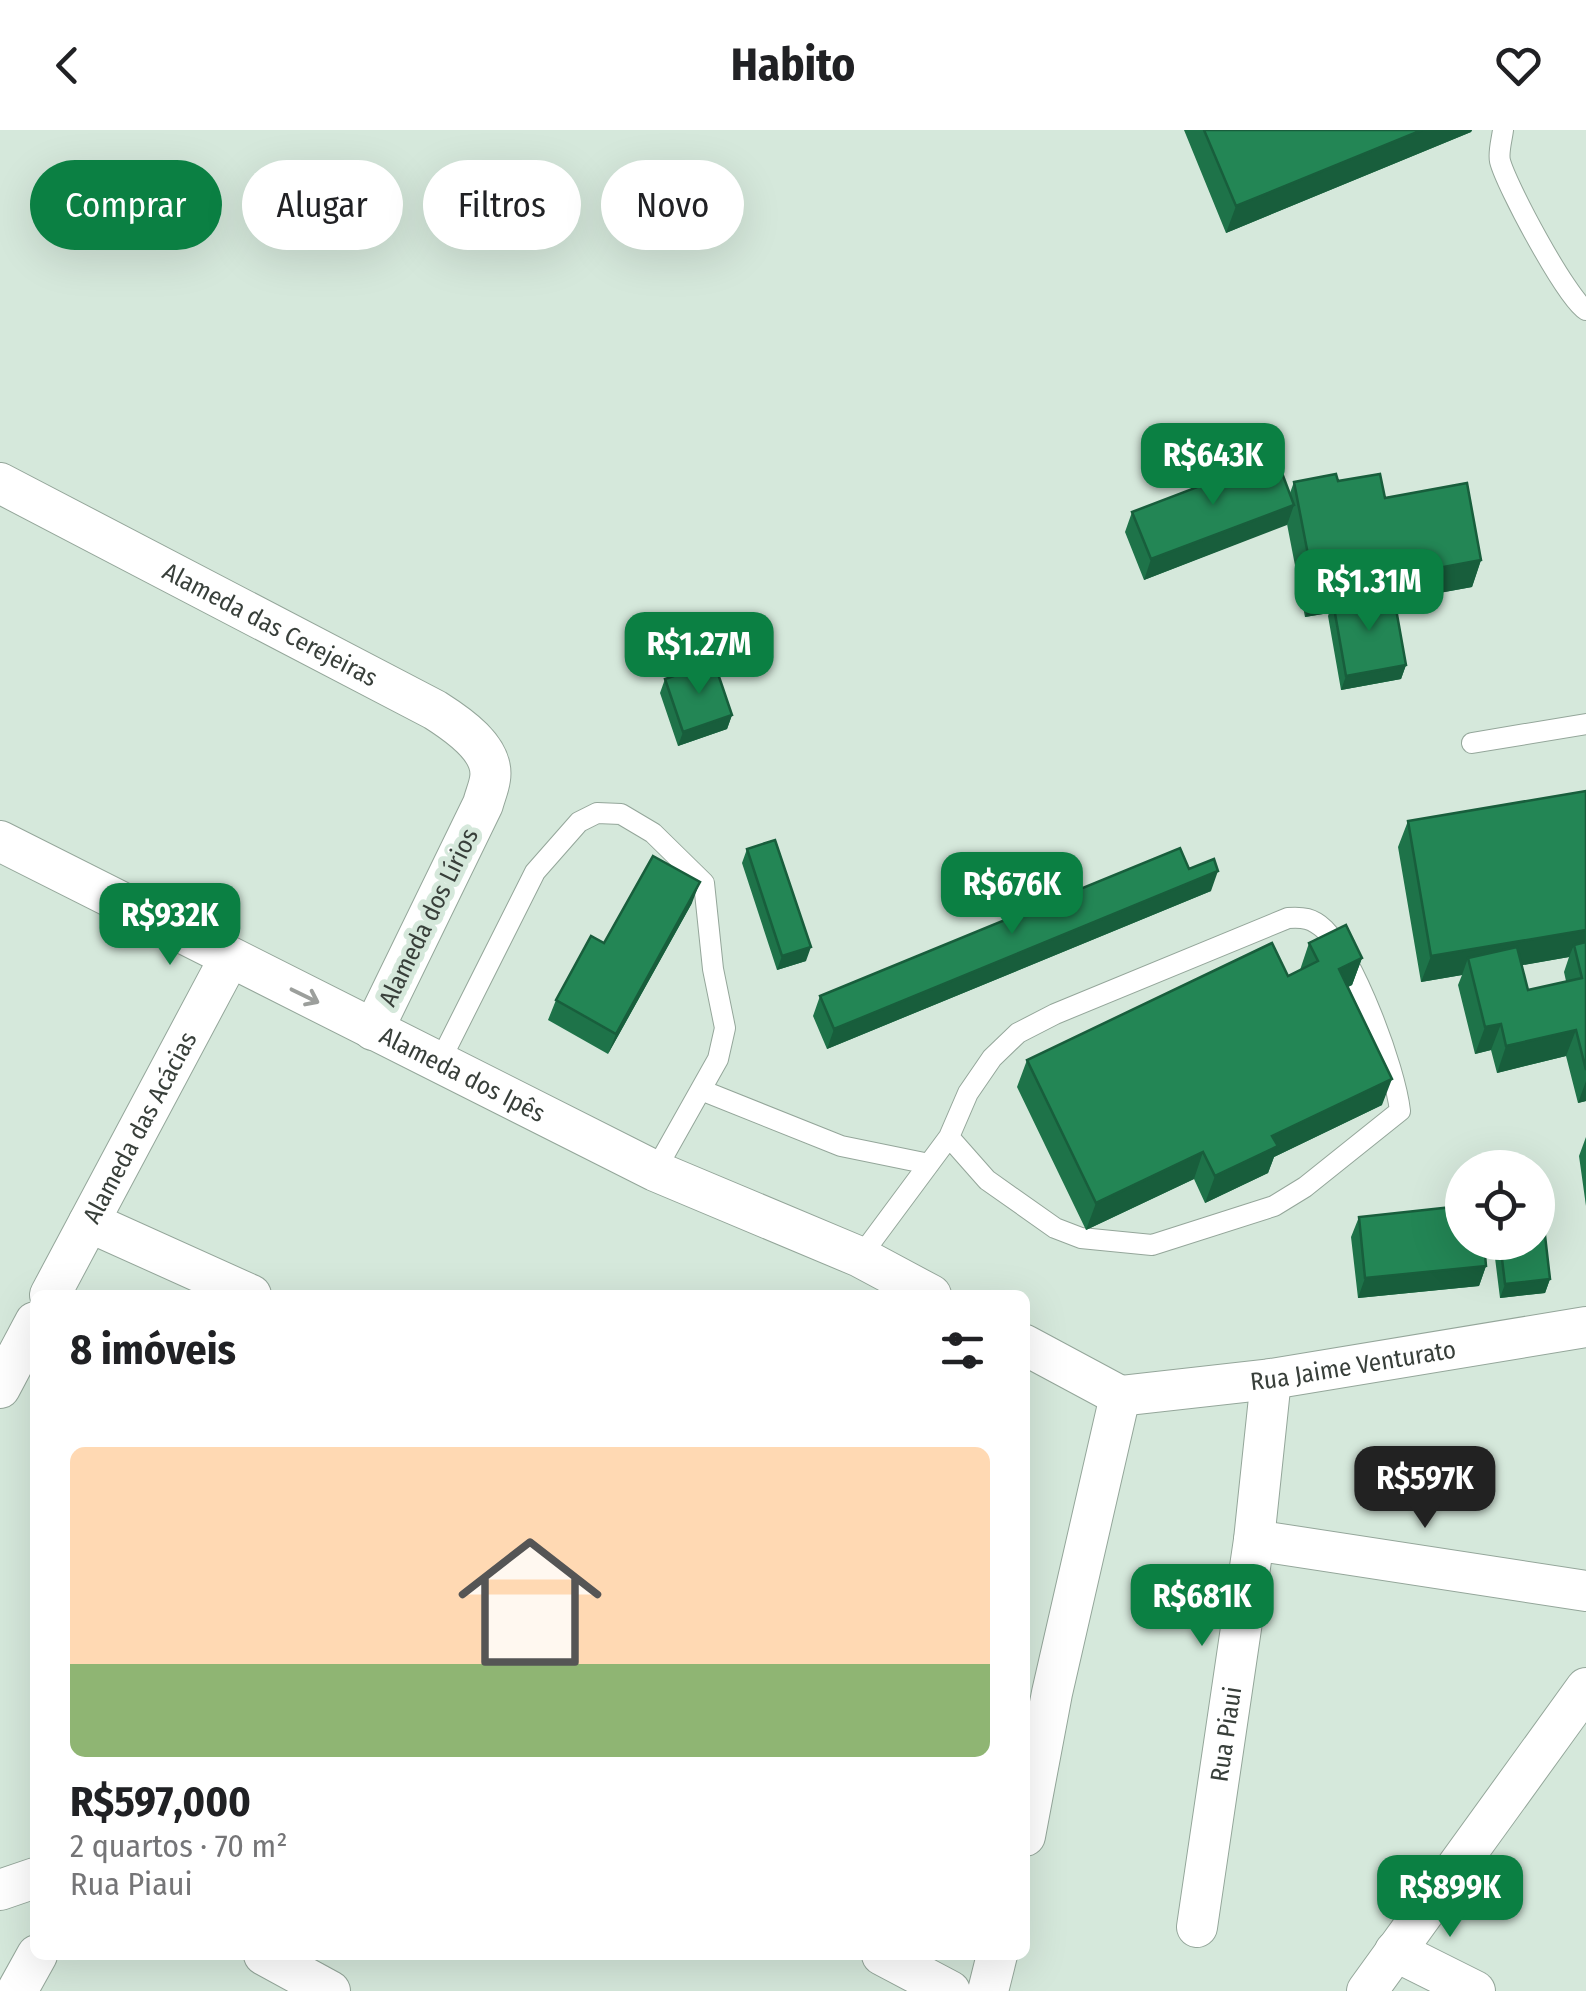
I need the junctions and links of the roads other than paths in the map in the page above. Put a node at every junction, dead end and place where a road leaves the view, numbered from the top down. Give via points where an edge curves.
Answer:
1 (1503, 130) edge
2 (1586, 310) edge
3 (0, 483) edge
4 (1586, 724) edge
5 (1472, 743) dead end
6 (483, 804) joint
7 (0, 841) edge
8 (229, 959) junction
9 (373, 1030) junction
10 (440, 1063) junction
11 (701, 1090) junction
12 (948, 1137) junction
13 (929, 1164) junction
14 (654, 1172) junction
15 (89, 1222) junction
16 (860, 1257) junction
17 (53, 1290) edge
18 (240, 1290) edge
19 (922, 1290) edge
20 (1586, 1327) edge
21 (30, 1331) edge
22 (1030, 1348) edge
23 (1271, 1379) junction
24 (0, 1388) edge
25 (1120, 1396) junction
26 (1254, 1540) junction
27 (1586, 1591) edge
28 (1038, 1687) edge
29 (1586, 1688) edge
30 (1030, 1779) edge
31 (30, 1880) edge
32 (0, 1890) edge
33 (1197, 1927) dead end
34 (1395, 1952) junction
35 (34, 1960) edge
36 (273, 1960) edge
37 (891, 1960) edge
38 (996, 1960) edge
39 (17, 1991) edge
40 (330, 1991) edge
41 (950, 1991) edge
42 (988, 1991) edge
43 (1367, 1991) edge
44 (1475, 1991) edge

1 - 2 lane via 1499,159 1546,256
3 - 6 street, Alameda das Cerejeiras via 436,710 466,730 484,755 492,775
4 - 5 lane
6 - 9 street, Alameda dos Lírios
7 - 8 street, Alameda dos Ipês
8 -> 9 street, Alameda dos Ipês
8 - 15 street, Alameda das Acácias
9 - 10 street, Alameda dos Ipês
10 - 11 lane via 534,872 579,822 597,813 622,814 653,833 704,883 726,1028
10 - 14 street, Alameda dos Ipês
11 - 13 lane via 841,1146
11 - 14 lane
12 - 12 lane via 987,1180 1055,1228 1080,1238 1152,1245 1274,1206 1400,1111 1387,1054 1342,954 1306,917 1288,918 1018,1033 968,1092
12 - 13 lane
13 - 16 lane
14 - 16 street, Alameda dos Ipês
15 - 17 street, Alameda das Acácias
15 - 18 street
16 - 19 street, Alameda dos Ipês
20 - 23 street, Rua Jaime Venturato
21 - 24 street
22 - 25 street
23 - 25 street, Rua Jaime Venturato
23 - 26 street, Rua Piaui
25 - 28 street
26 - 27 street
26 - 33 street, Rua Piaui
28 - 30 street
29 - 34 street
31 - 32 street
34 - 43 street
34 - 44 street
35 - 39 street
36 - 40 street
37 - 41 street
38 - 42 street

